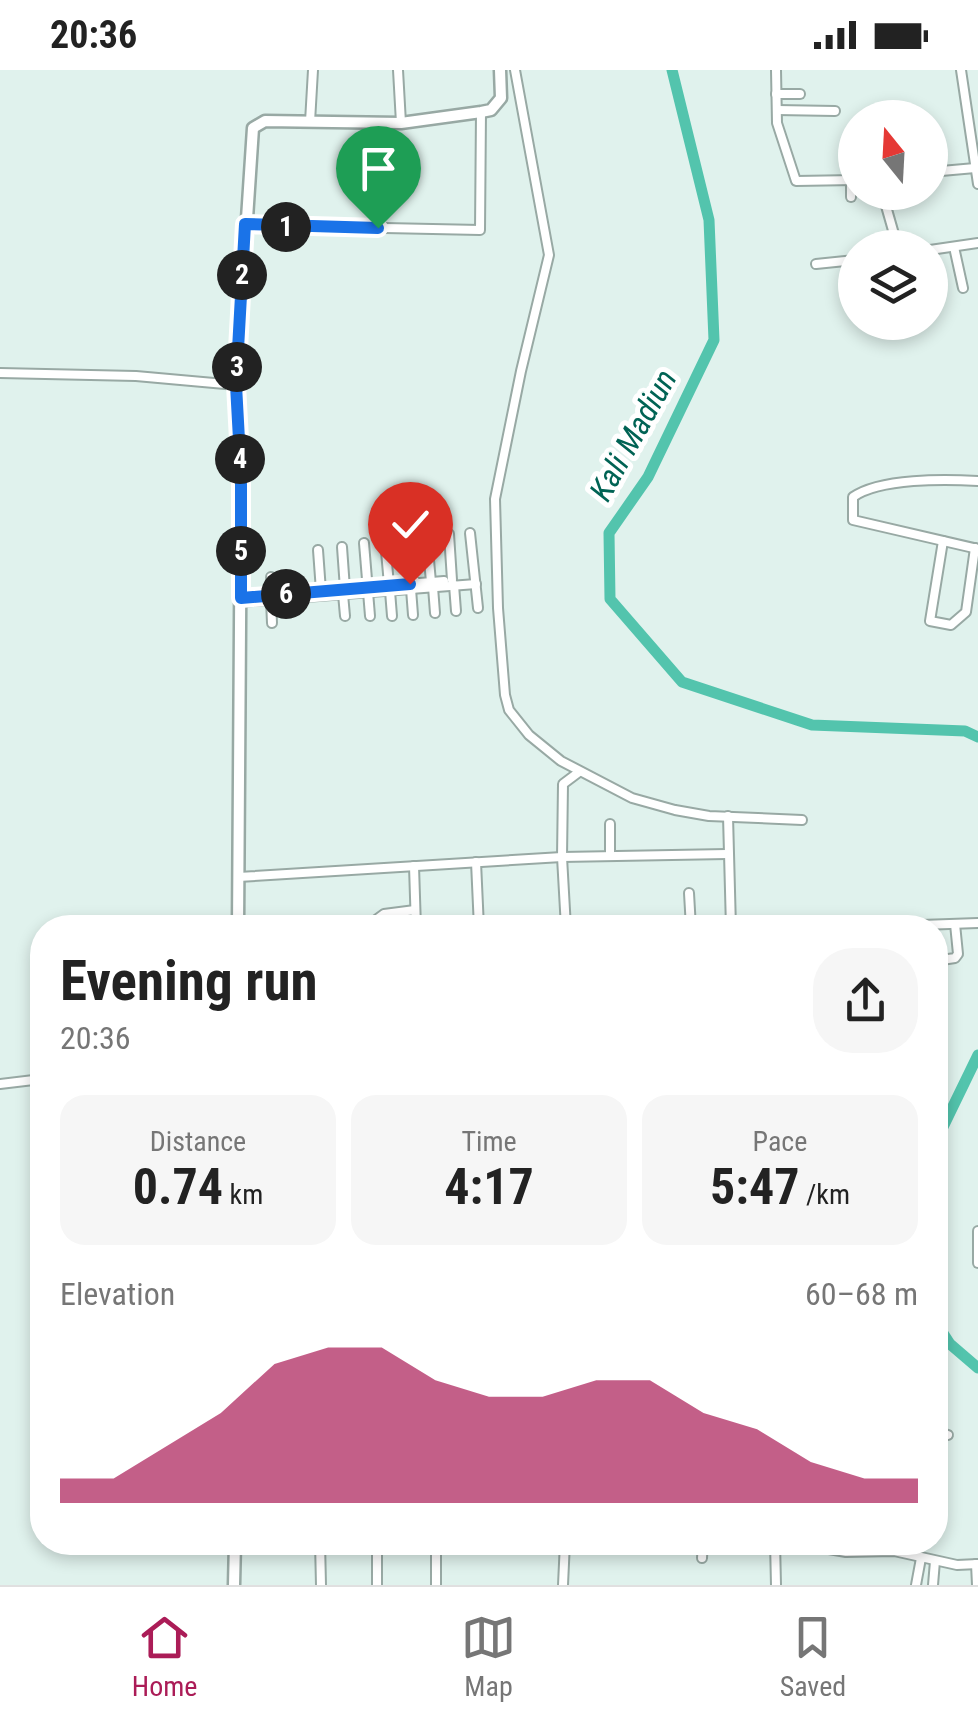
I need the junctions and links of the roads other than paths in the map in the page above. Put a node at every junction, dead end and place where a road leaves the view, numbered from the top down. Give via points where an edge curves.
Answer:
1 (313, 70) edge
2 (398, 70) edge
3 (500, 70) edge
4 (516, 70) edge
5 (776, 70) edge
6 (960, 70) edge
7 (776, 94) junction
8 (800, 94) dead end
9 (521, 101) junction
10 (498, 104) junction
11 (777, 110) junction
12 (834, 111) dead end
13 (481, 112) junction
14 (310, 122) junction
15 (401, 123) junction
16 (976, 168) edge
17 (948, 170) edge
18 (838, 180) edge
19 (978, 184) edge
20 (245, 224) junction
21 (978, 243) edge
22 (954, 247) junction
23 (948, 248) edge
24 (838, 262) edge
25 (816, 264) dead end
26 (963, 288) dead end
27 (0, 373) edge
28 (236, 385) junction
29 (978, 481) edge
30 (470, 533) dead end
31 (448, 534) dead end
32 (407, 538) dead end
33 (428, 538) dead end
34 (385, 540) dead end
35 (943, 541) junction
36 (364, 544) dead end
37 (342, 548) dead end
38 (976, 548) edge
39 (318, 550) dead end
40 (271, 577) dead end
41 (475, 581) junction
42 (453, 583) junction
43 (432, 585) junction
44 (411, 586) junction
45 (389, 588) junction
46 (364, 590) junction
47 (321, 591) junction
48 (344, 592) junction
49 (272, 598) junction
50 (241, 600) junction
51 (478, 608) dead end
52 (456, 611) dead end
53 (435, 612) dead end
54 (414, 615) dead end
55 (344, 616) dead end
56 (370, 616) dead end
57 (392, 616) dead end
58 (272, 623) dead end
59 (579, 772) junction
60 (728, 816) junction
61 (802, 820) dead end
62 (610, 824) dead end
63 (727, 854) junction
64 (610, 855) junction
65 (562, 857) junction
66 (476, 862) junction
67 (414, 866) junction
68 (238, 876) junction
69 (689, 893) dead end
70 (415, 910) junction
71 (238, 915) edge
72 (383, 915) edge
73 (415, 915) edge
74 (478, 915) edge
75 (565, 915) edge
76 (690, 915) edge
77 (730, 915) edge
78 (978, 923) edge
79 (948, 924) edge
80 (955, 924) junction
81 (948, 959) edge
82 (30, 1080) edge
83 (0, 1084) edge
84 (978, 1232) edge
85 (978, 1263) edge
86 (235, 1555) edge
87 (320, 1555) edge
88 (377, 1555) edge
89 (436, 1555) edge
90 (564, 1555) edge
91 (702, 1555) edge
92 (775, 1555) edge
93 (909, 1555) edge
94 (702, 1558) dead end
95 (921, 1558) junction
96 (935, 1560) junction
97 (977, 1564) edge
98 (234, 1585) edge
99 (321, 1585) edge
100 (378, 1585) edge
101 (436, 1585) edge
102 (563, 1585) edge
103 (776, 1585) edge
104 (916, 1585) edge
105 (933, 1585) edge
106 (977, 1585) edge

1 - 14 street
2 - 15 street
3 - 10 main road
4 - 9 street
5 - 7 street
6 - 16 street
7 - 8 street
7 - 11 street
9 - 10 street
9 - 59 street via 549,255 496,485 505,695 529,735
10 - 13 main road
11 - 12 street
11 - 18 street via 796,181
13 - 15 main road
13 - 20 street via 480,230
14 - 15 main road
14 - 20 main road via 253,128
16 - 17 street
16 - 19 street
20 - 28 main road
21 - 22 street
22 - 23 street
22 - 26 street
24 - 25 street
27 - 28 street
28 - 50 main road
29 - 35 street via 929,480 853,497 852,520
30 - 41 street
31 - 42 street
32 - 44 street
33 - 43 street
34 - 45 street
35 - 38 street
35 - 38 street via 930,620 952,624 966,612
36 - 46 street
37 - 48 street
39 - 47 street
40 - 49 street
41 - 42 street
41 - 51 street
42 - 43 street
42 - 52 street
43 - 44 street
43 - 53 street
44 - 45 street
44 - 54 street
45 - 46 street
45 - 57 street
46 - 48 street
46 - 56 street
47 - 48 street
47 - 49 street
48 - 49 street
48 - 55 street
49 - 50 street
49 - 58 street
50 - 68 main road
59 - 60 street via 648,803
59 - 65 street via 563,784
60 - 61 street
60 - 63 street
62 - 64 street
63 - 64 street
63 - 77 street
64 - 65 street
65 - 66 street
65 - 75 street
66 - 67 street
66 - 74 street
67 - 68 street
67 - 70 street
68 - 71 main road
69 - 76 street
70 - 72 street
70 - 73 street
78 - 80 street
79 - 80 street
80 - 81 street via 958,954
82 - 83 street
84 - 85 street
86 - 98 main road
87 - 99 street
88 - 100 street
89 - 101 street
90 - 102 street
91 - 94 street
92 - 103 street
93 - 95 street
95 - 96 street
95 - 104 street
96 - 97 street
96 - 105 street
97 - 106 street

